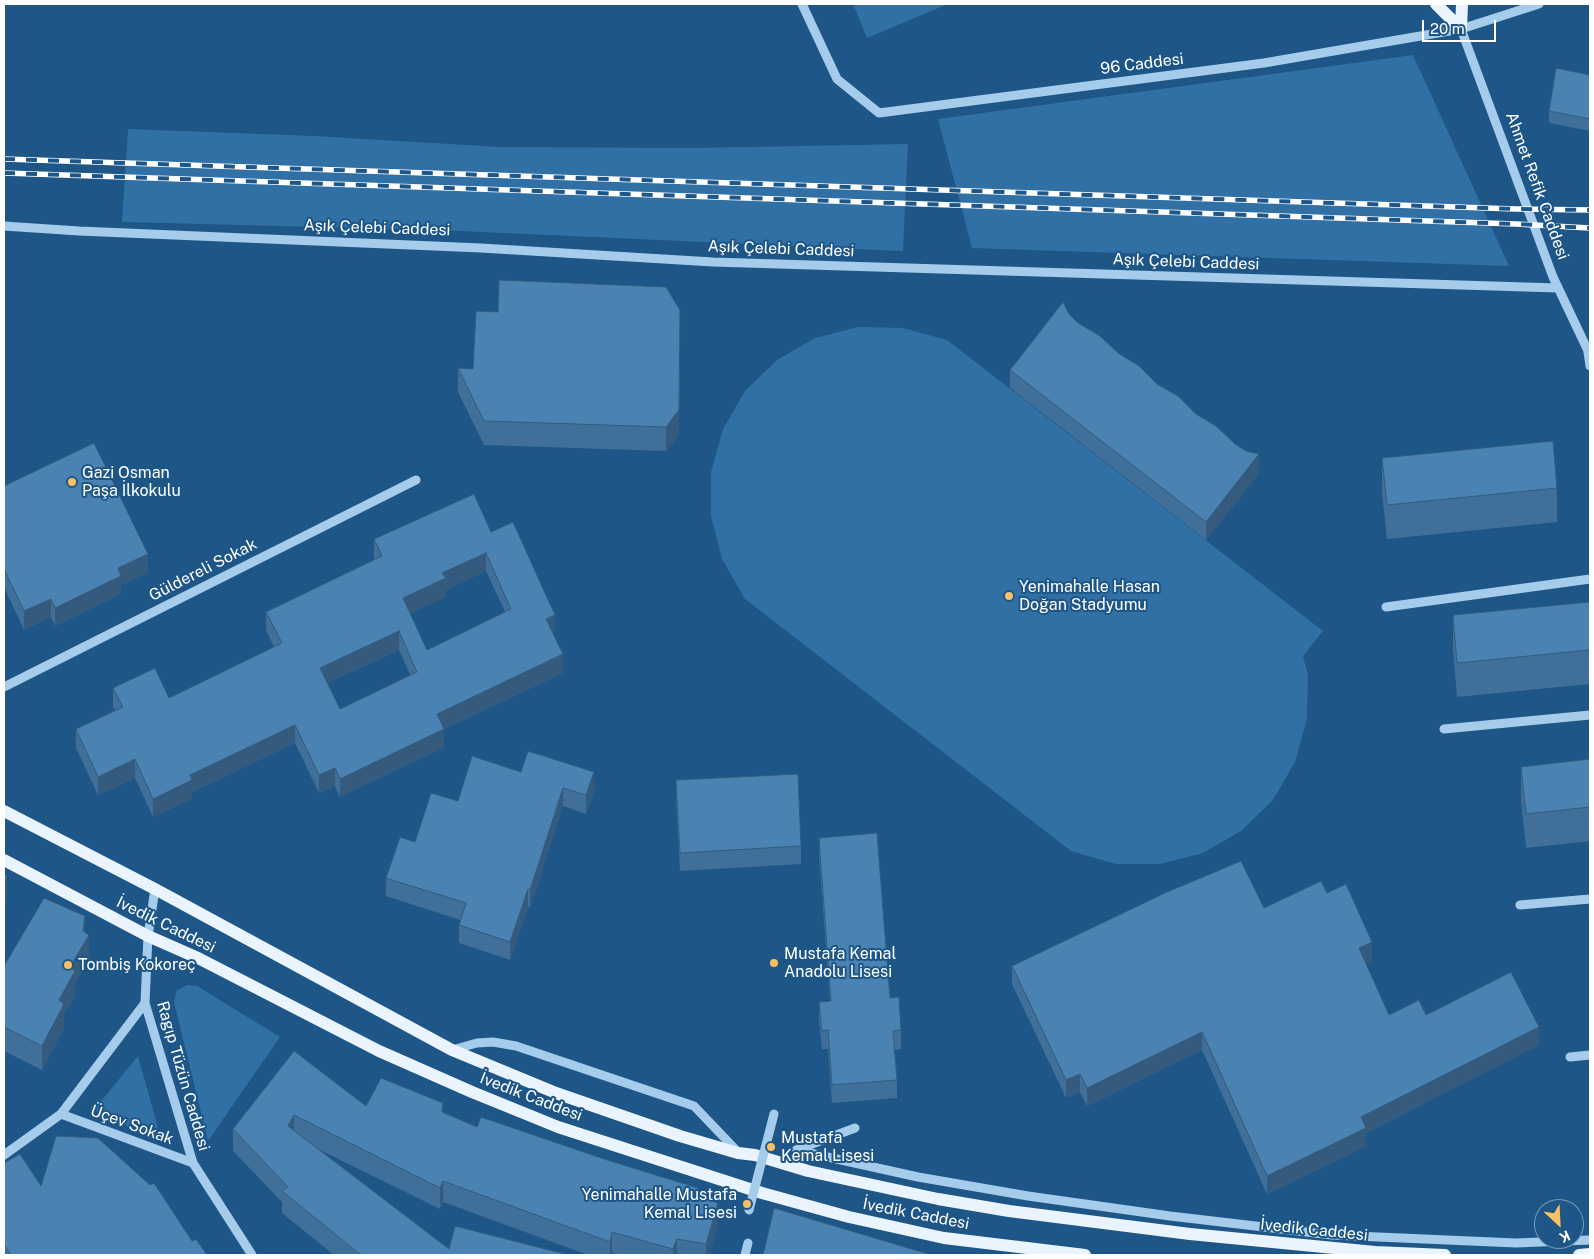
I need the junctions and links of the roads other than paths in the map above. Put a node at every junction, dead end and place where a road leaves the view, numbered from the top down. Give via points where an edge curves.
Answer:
1 (802, 4) edge
2 (1436, 4) edge
3 (1462, 4) edge
4 (1539, 4) edge
5 (1461, 29) junction
6 (4, 226) edge
7 (1558, 288) junction
8 (1589, 353) edge
9 (1590, 366) edge
10 (416, 480) dead end
11 (1590, 579) edge
12 (1386, 606) dead end
13 (4, 687) edge
14 (1590, 715) edge
15 (1444, 729) dead end
16 (4, 811) edge
17 (4, 860) edge
18 (155, 889) junction
19 (1590, 899) edge
20 (1520, 905) dead end
21 (148, 936) junction
22 (145, 1004) junction
23 (452, 1050) junction
24 (1590, 1055) edge
25 (1570, 1057) dead end
26 (61, 1114) junction
27 (774, 1114) dead end
28 (855, 1128) dead end
29 (738, 1153) junction
30 (4, 1154) edge
31 (193, 1164) junction
32 (749, 1210) dead end
33 (1590, 1240) edge
34 (748, 1243) dead end
35 (1590, 1254) edge
36 (252, 1255) edge
37 (745, 1255) edge
38 (1085, 1255) edge
39 (1445, 1255) edge
40 (1579, 1255) edge

1 - 5 street, 96 Caddesi via 837,78 879,113 1264,63
2 - 5 main road, Ahmet Refik Caddesi
3 - 5 main road, Ahmet Refik Caddesi
4 - 5 street, 96 Caddesi
5 - 7 street, Ahmet Refik Caddesi
6 - 7 street, Aşık Çelebi Caddesi via 471,247 713,262
7 - 8 street, Ahmet Refik Caddesi
8 - 9 street, Ahmet Refik Caddesi
10 - 13 street, Güldereli Sokak
11 - 12 street
14 - 15 street
16 - 18 main road, İvedik Caddesi
17 - 21 main road, İvedik Caddesi
18 - 21 street, Ragıp Tüzün Caddesi
18 - 23 main road, İvedik Caddesi
19 - 20 street
21 - 22 street, Ragıp Tüzün Caddesi
21 - 38 main road, İvedik Caddesi via 198,958 379,1051 585,1136 762,1193 849,1217 944,1238
22 - 26 street, Üçev Sokak
22 - 31 street, Ragıp Tüzün Caddesi
23 - 29 main road, İvedik Caddesi via 556,1093
23 - 29 street via 493,1042 516,1046 694,1106
24 - 25 street
26 - 30 street, Üçev Sokak
26 - 31 street, Üçev Sokak
27 - 32 street, bridge
28 - 33 street via 796,1150 918,1177 1028,1196 1332,1236 1516,1243
29 - 39 main road, İvedik Caddesi via 938,1199 1009,1211 1190,1234 1375,1252
31 - 36 street, Ragıp Tüzün Caddesi
34 - 37 street
35 - 40 main road

